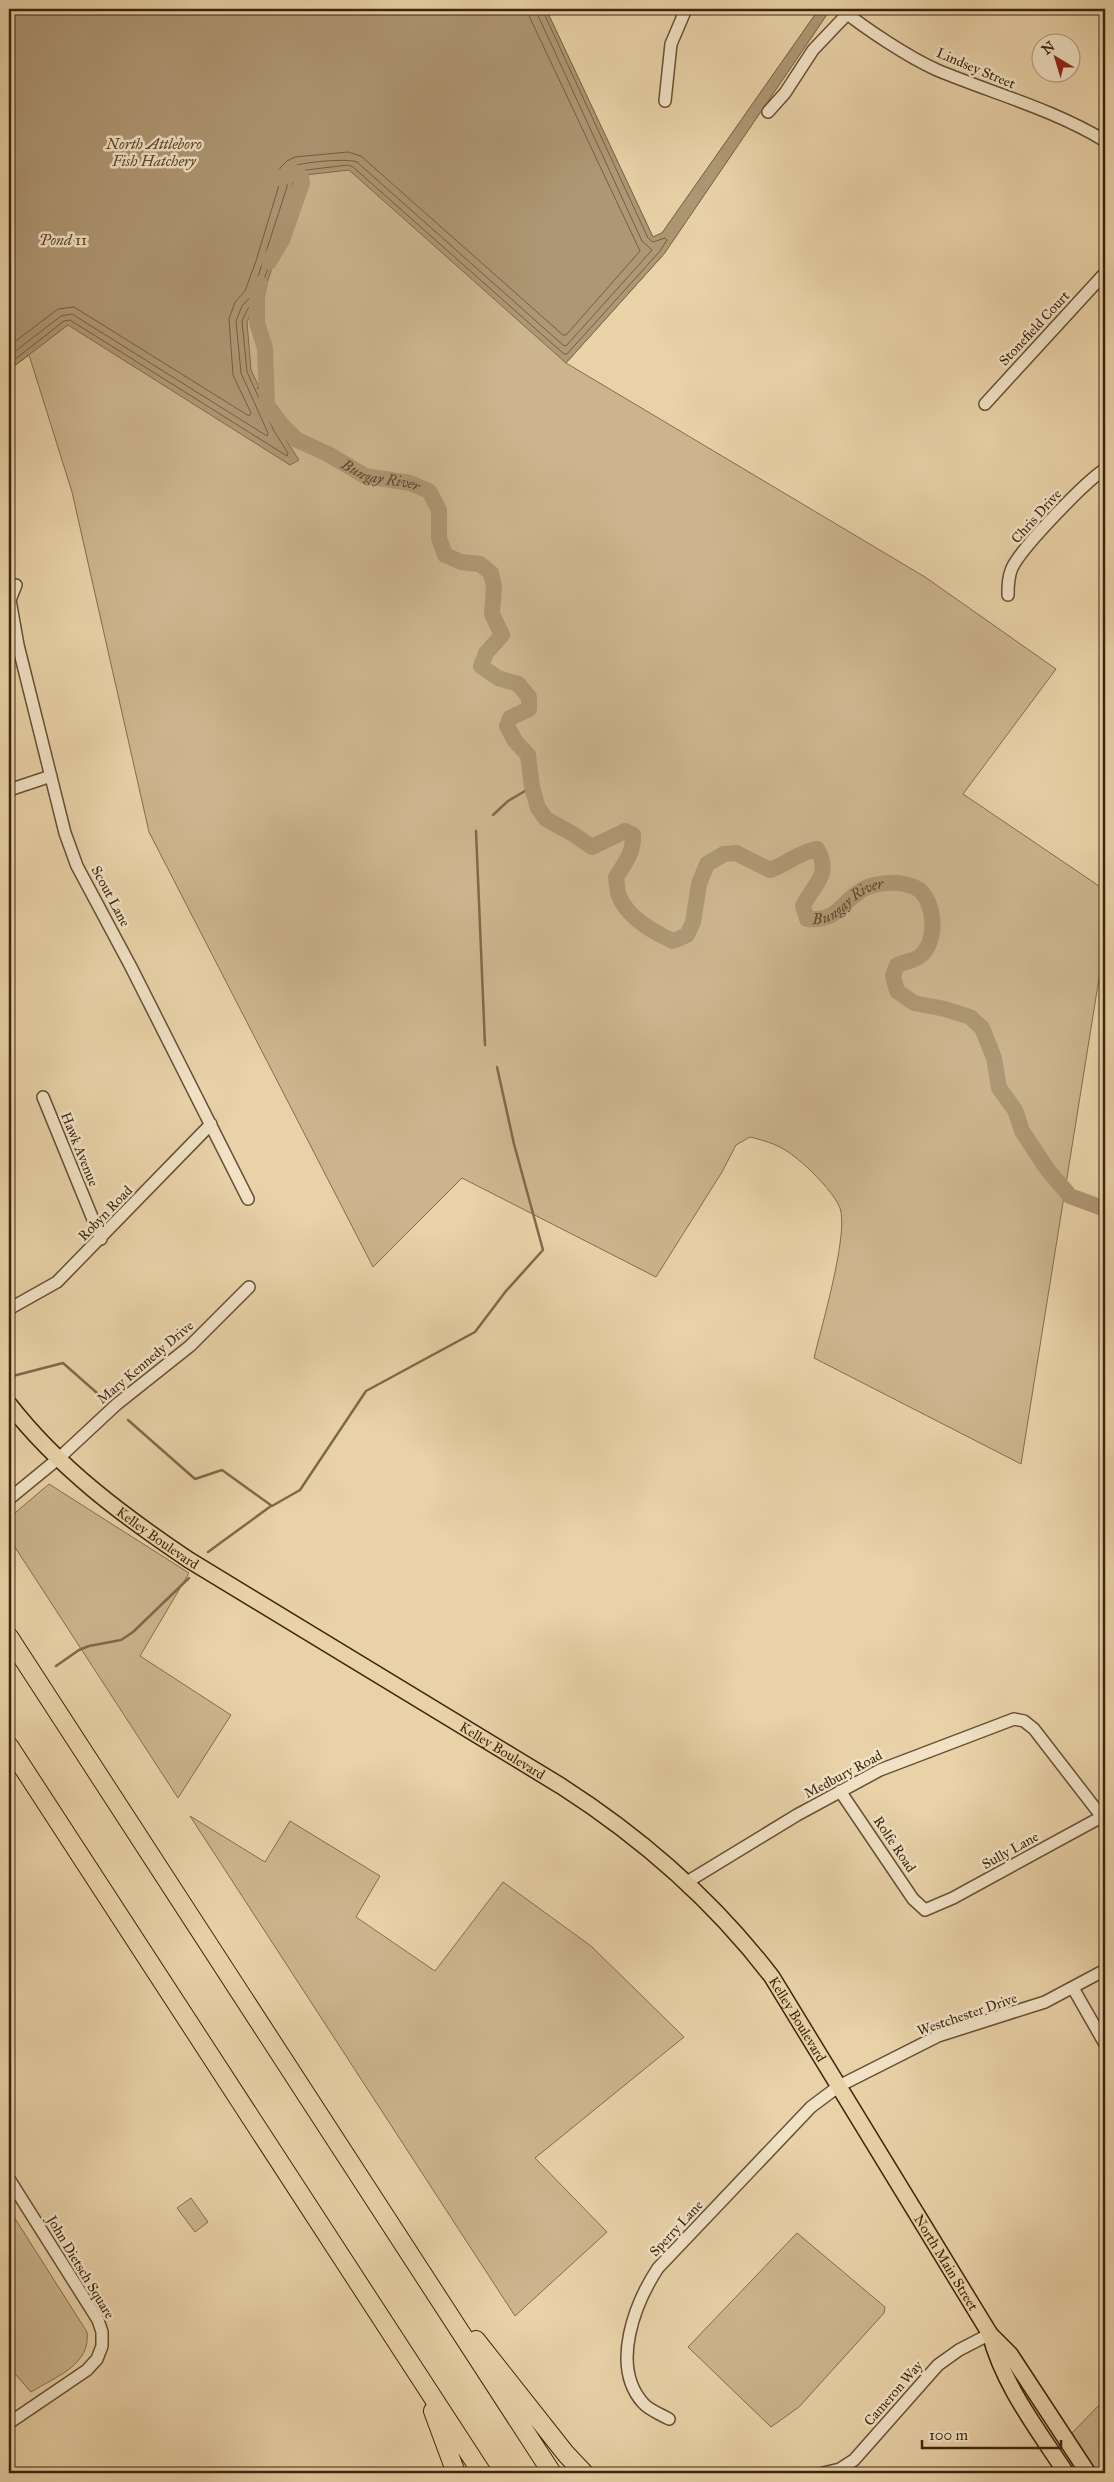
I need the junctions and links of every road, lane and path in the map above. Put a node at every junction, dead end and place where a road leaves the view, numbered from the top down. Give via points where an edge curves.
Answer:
1 (686, 9) edge
2 (847, 10) edge
3 (664, 101) dead end
4 (768, 112) dead end
5 (1105, 141) edge
6 (1105, 273) edge
7 (985, 404) dead end
8 (1105, 469) edge
9 (16, 586) dead end
10 (1008, 595) dead end
11 (51, 776) junction
12 (9, 790) edge
13 (43, 1097) dead end
14 (211, 1124) junction
15 (248, 1199) dead end
16 (101, 1239) junction
17 (249, 1287) dead end
18 (9, 1309) edge
19 (9, 1404) edge
20 (59, 1458) junction
21 (9, 1499) edge
22 (9, 1637) edge
23 (9, 1746) edge
24 (840, 1791) junction
25 (1104, 1816) edge
26 (687, 1882) junction
27 (928, 1909) joint
28 (1105, 1970) edge
29 (1073, 1988) junction
30 (1105, 2044) edge
31 (840, 2086) junction
32 (9, 2179) edge
33 (903, 2191) joint
34 (442, 2303) junction
35 (990, 2334) junction
36 (422, 2380) junction
37 (668, 2419) dead end
38 (9, 2423) edge
39 (1063, 2470) edge
40 (456, 2473) edge
41 (482, 2473) edge
42 (552, 2473) edge
43 (584, 2473) edge
44 (823, 2473) edge
45 (1088, 2473) edge

1 - 3 street via 671,44
2 - 4 street
2 - 5 street, Lindsey Street via 935,69 1032,107
6 - 7 street, Stonefield Court
8 - 10 street, Chris Drive via 1077,493 1016,561 1010,575
9 - 11 street, Scout Lane via 10,600 18,645
11 - 12 street
11 - 14 street, Scout Lane via 77,866
13 - 16 street, Hawk Avenue
14 - 15 street, Scout Lane
14 - 16 street, Robyn Road
16 - 18 street, Robyn Road via 57,1282
17 - 20 street, Mary Kennedy Drive via 190,1346 116,1404
19 - 20 main road, Kelley Boulevard
20 - 21 street, Mary Kennedy Drive
20 - 26 main road, Kelley Boulevard via 106,1502 154,1537 561,1786 610,1818
22 - 34 highway
23 - 36 highway
24 - 25 street, Medbury Road via 911,1756 1011,1720 1024,1721
24 - 26 street, Medbury Road via 729,1854
24 - 27 street, Rolfe Road via 913,1899
25 - 27 street, Sully Lane
26 - 31 main road, Kelley Boulevard via 746,1942 772,1977
28 - 29 street, Westchester Drive
29 - 30 street
29 - 31 street, Westchester Drive via 1025,2010 938,2036
31 - 33 main road, Kelley Boulevard
31 - 37 street, Sperry Lane via 811,2107 658,2268 644,2289 633,2315 629,2338 631,2378 641,2401
32 - 38 street, John Dietsch Square via 98,2320 102,2346 97,2359 87,2370
33 - 35 main road, North Main Street
34 - 42 highway
34 - 43 highway via 492,2358
35 - 39 main road, North Main Street via 1002,2369
35 - 44 street, Cameron Way via 938,2365 854,2460 840,2469
35 - 45 main road, North Main Street via 1010,2354
36 - 40 highway
36 - 41 highway

